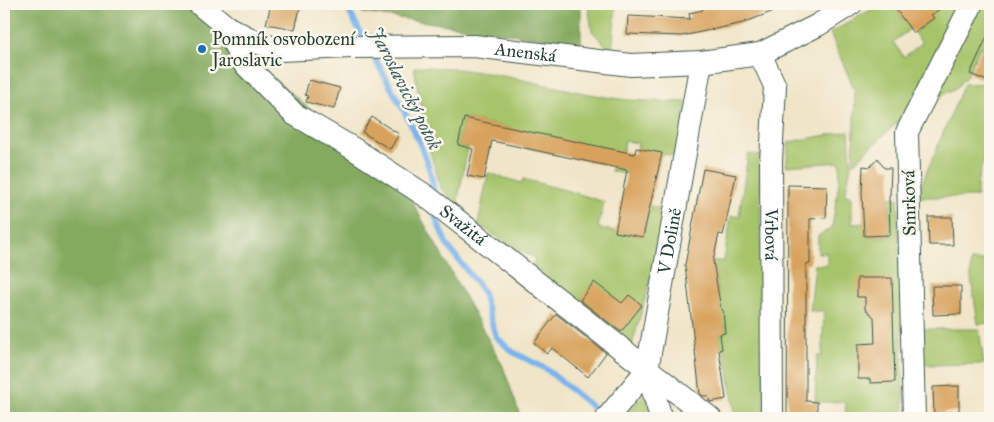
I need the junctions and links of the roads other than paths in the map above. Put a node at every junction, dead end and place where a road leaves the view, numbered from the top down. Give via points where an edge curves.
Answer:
1 (199, 4) edge
2 (851, 4) edge
3 (971, 4) edge
4 (227, 27) junction
5 (760, 54) junction
6 (701, 62) junction
7 (647, 370) junction
8 (607, 418) edge
9 (661, 418) edge
10 (710, 418) edge
11 (772, 418) edge
12 (914, 418) edge

1 - 4 street, Anenská
2 - 5 street, Anenská via 818,25
3 - 12 street, Smrková via 907,132
4 - 6 street, Anenská via 280,50 474,46 631,64
4 - 7 street, Svažitá via 241,60 294,114 434,202
5 - 6 street, Anenská
5 - 11 street, Vrbová via 775,86 771,161
6 - 7 street, V Dolině
7 - 8 street
7 - 9 street, V Dolině
7 - 10 street, Svažitá

